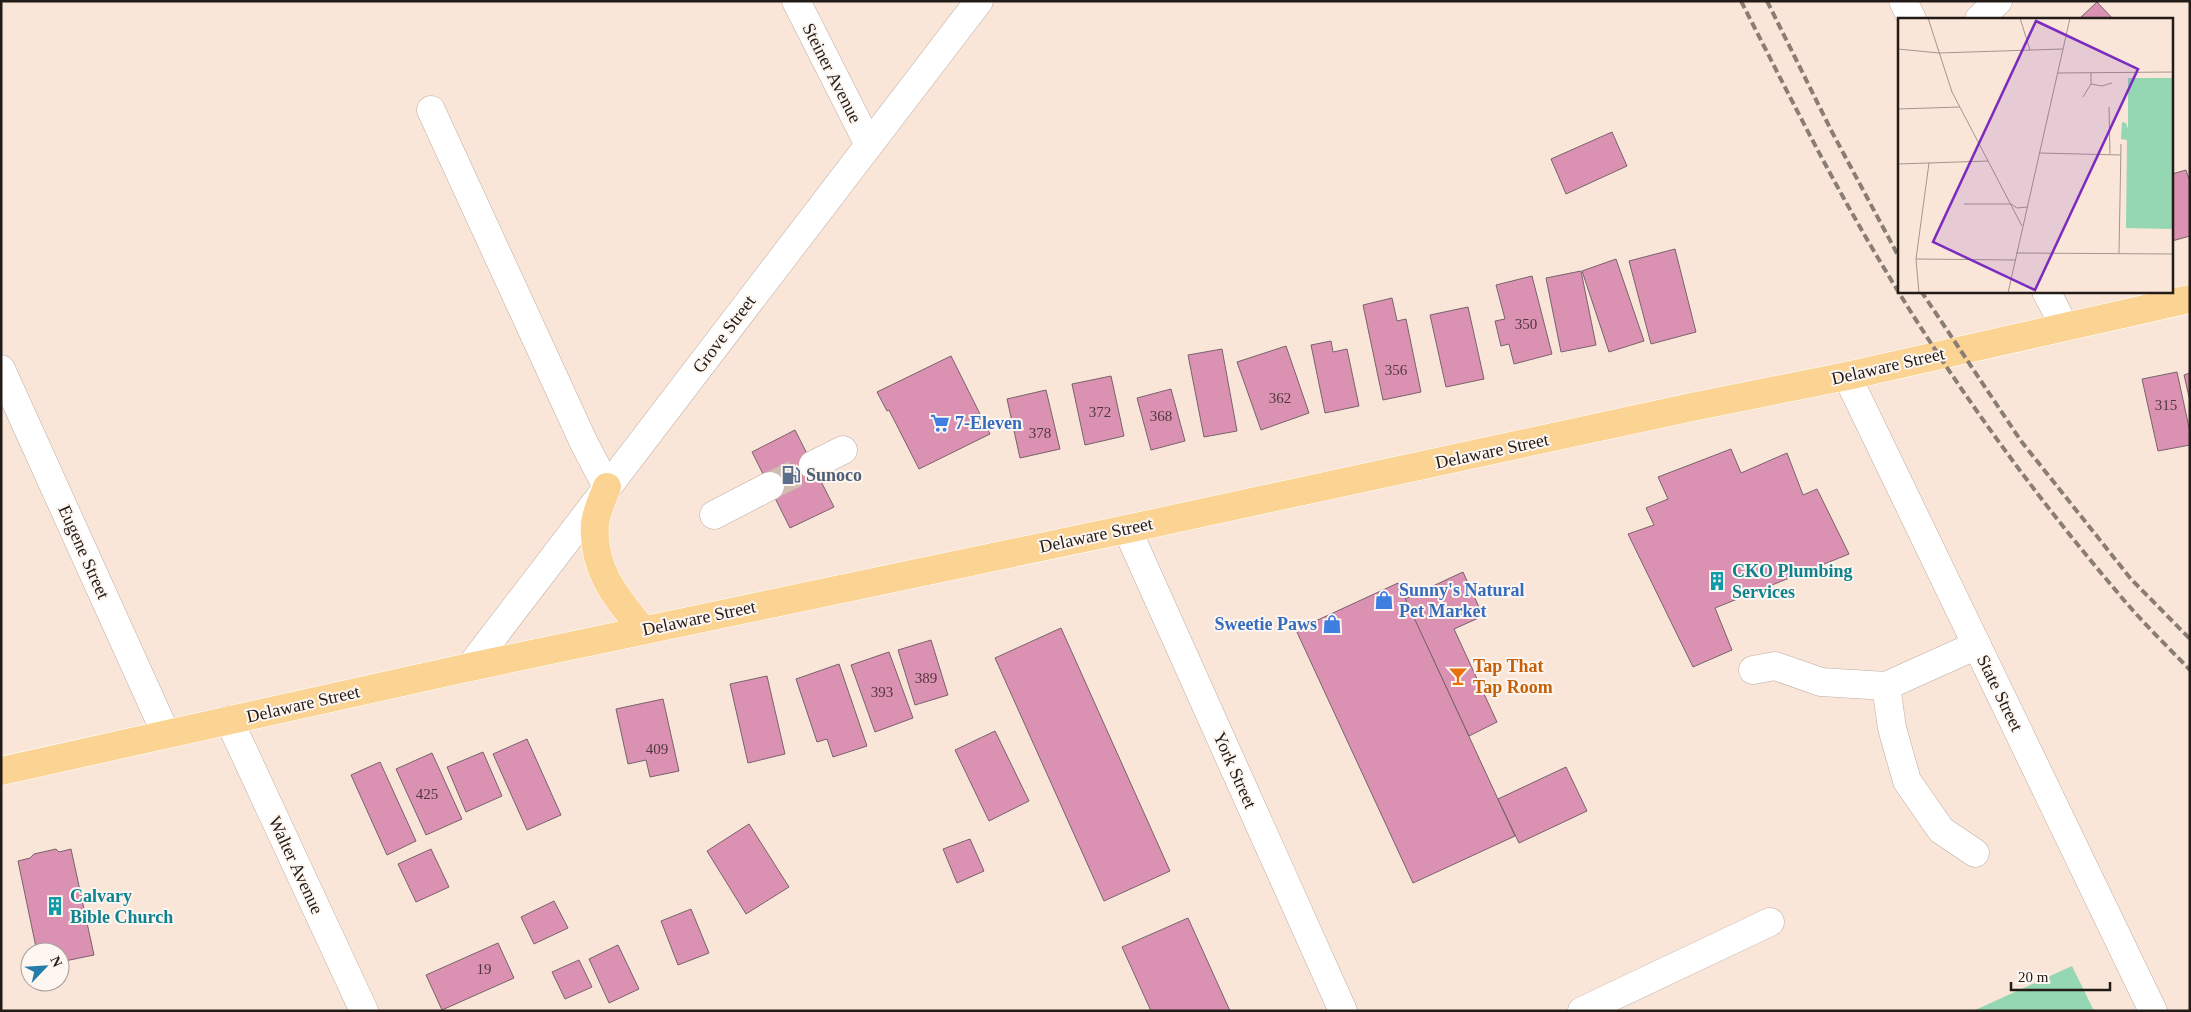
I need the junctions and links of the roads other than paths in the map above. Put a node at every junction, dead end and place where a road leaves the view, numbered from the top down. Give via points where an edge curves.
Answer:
1 (796, 1) edge
2 (979, 1) edge
3 (1903, 1) edge
4 (1998, 1) edge
5 (1912, 18) edge
6 (1979, 18) edge
7 (431, 110) dead end
8 (868, 145) junction
9 (2047, 292) edge
10 (2190, 299) edge
11 (2064, 326) junction
12 (1, 369) edge
13 (1847, 376) junction
14 (843, 450) dead end
15 (813, 465) tunnel mouth
16 (770, 486) tunnel mouth
17 (607, 487) junction
18 (714, 515) dead end
19 (1127, 529) junction
20 (643, 630) junction
21 (1977, 645) junction
22 (470, 667) junction
23 (1753, 670) dead end
24 (1886, 686) junction
25 (229, 720) junction
26 (166, 734) junction
27 (1, 771) edge
28 (1975, 853) dead end
29 (1770, 922) dead end
30 (364, 1011) edge
31 (1343, 1011) edge
32 (1582, 1011) edge
33 (2153, 1011) edge

1 - 8 street, Steiner Avenue
2 - 8 street, Grove Street
3 - 5 street
4 - 6 street
7 - 17 street
8 - 17 street, Grove Street
9 - 11 street
10 - 11 main road, Delaware Street
11 - 13 main road, Delaware Street
12 - 26 street, Eugene Street
13 - 19 main road, Delaware Street
13 - 21 street, State Street
14 - 15 street
16 - 18 street
17 - 20 main road via 595,522 596,554 610,590
17 - 22 street, Grove Street
19 - 20 main road, Delaware Street
19 - 31 street, York Street
20 - 22 main road, Delaware Street
21 - 24 street
21 - 33 street, State Street
22 - 25 main road, Delaware Street
23 - 24 street via 1775,666 1821,682
24 - 28 street via 1892,728 1906,781 1941,830
25 - 26 main road, Delaware Street
25 - 30 street, Walter Avenue
26 - 27 main road, Delaware Street
29 - 32 street

